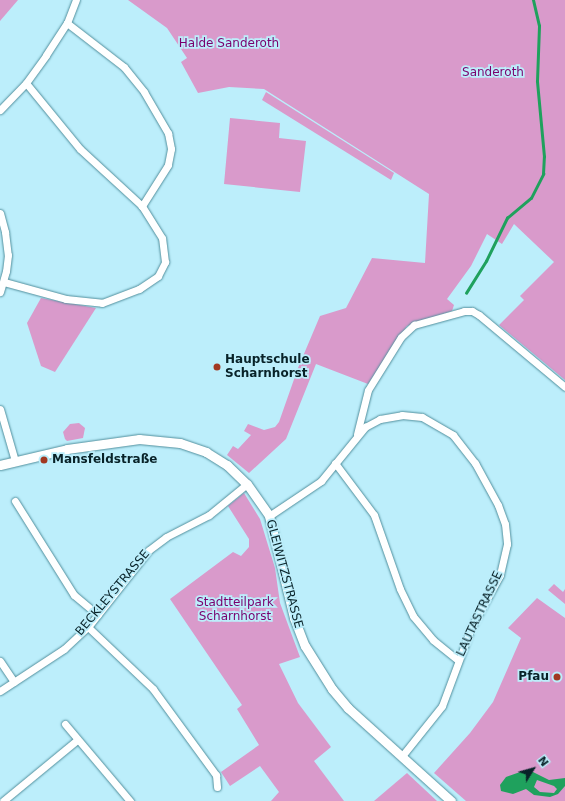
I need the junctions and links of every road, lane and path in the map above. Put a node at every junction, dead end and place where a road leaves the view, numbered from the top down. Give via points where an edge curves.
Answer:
1 (76, 0) edge
2 (67, 23) junction
3 (26, 83) junction
4 (0, 110) edge
5 (142, 206) junction
6 (0, 213) edge
7 (4, 282) junction
8 (0, 292) edge
9 (565, 387) edge
10 (0, 409) edge
11 (2, 423) edge
12 (357, 434) junction
13 (15, 461) junction
14 (335, 463) junction
15 (0, 466) edge
16 (247, 484) junction
17 (15, 501) dead end
18 (269, 516) junction
19 (98, 616) junction
20 (88, 627) junction
21 (458, 660) junction
22 (0, 661) edge
23 (14, 682) junction
24 (0, 691) edge
25 (65, 724) dead end
26 (77, 740) junction
27 (402, 756) junction
28 (217, 787) dead end
29 (2, 801) edge
30 (130, 801) edge
31 (452, 801) edge

1 - 2 street
2 - 3 street
2 - 5 street via 124,66 144,92 168,133 171,149 168,165
3 - 4 street
3 - 5 street via 80,149
5 - 7 street via 162,238 165,262 158,276 139,289 123,297 95,303 66,299
6 - 7 street via 8,255
7 - 8 street
9 - 12 street via 478,315 472,311 464,311 414,325 401,337 368,390
10 - 11 street
11 - 13 street
12 - 14 street, LAUTASTRASSE
12 - 21 street, LAUTASTRASSE via 373,422 388,416 412,415 438,424 453,435 469,454 498,505 506,533 505,558 496,584 471,628
13 - 15 street, GLEIWITZSTRASSE
13 - 16 street, GLEIWITZSTRASSE via 97,444 158,439 206,452 227,465
14 - 18 street, LAUTASTRASSE via 314,486
14 - 21 street via 374,515 400,589 413,616 433,640
16 - 18 street, GLEIWITZSTRASSE
16 - 19 street, BECKLEYSTRASSE via 209,515 166,537 149,550
17 - 19 street via 74,595
18 - 27 street, GLEIWITZSTRASSE via 288,596 311,657 348,708
19 - 20 street, BECKLEYSTRASSE
20 - 23 street, BECKLEYSTRASSE via 64,649
20 - 28 street via 153,689 216,775
21 - 27 street, LAUTASTRASSE via 442,706
22 - 23 street
23 - 24 street, BECKLEYSTRASSE
25 - 26 street
26 - 29 street
26 - 30 street
27 - 31 street, GLEIWITZSTRASSE

